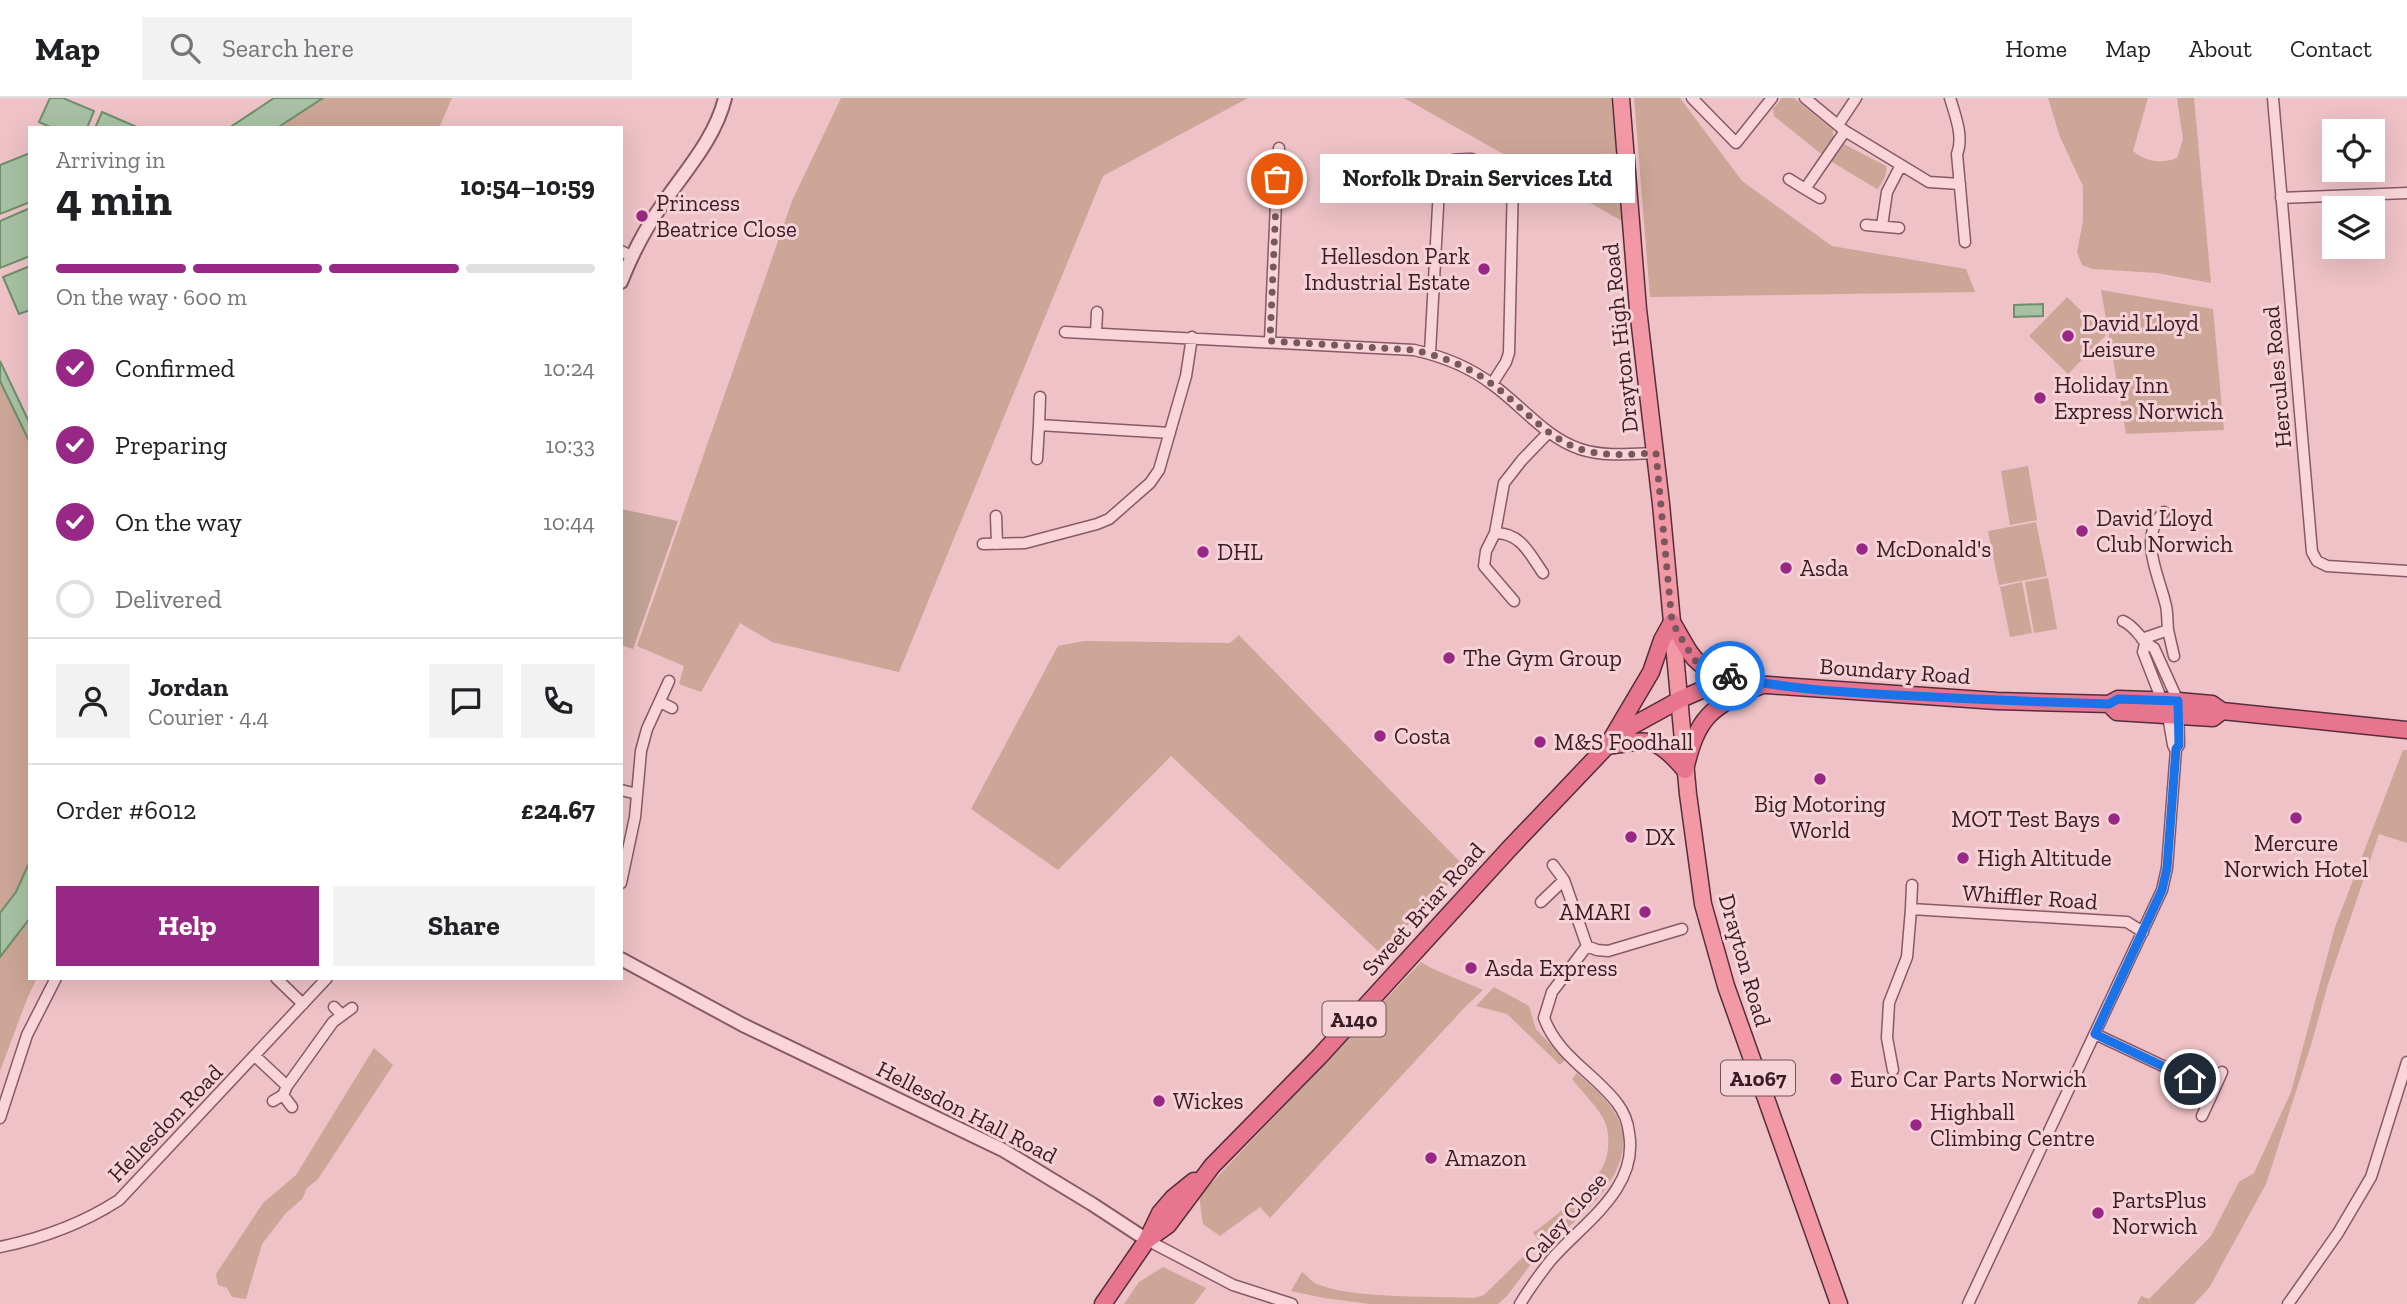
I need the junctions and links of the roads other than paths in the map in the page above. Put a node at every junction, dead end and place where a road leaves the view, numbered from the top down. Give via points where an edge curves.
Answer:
1 (725, 98) edge
2 (1621, 98) edge
3 (1692, 98) edge
4 (1772, 98) edge
5 (1805, 98) edge
6 (1856, 98) edge
7 (1950, 98) edge
8 (2273, 98) edge
9 (1842, 128) junction
10 (1279, 148) dead end
11 (1472, 159) dead end
12 (1901, 164) junction
13 (1255, 178) dead end
14 (1277, 179) junction
15 (1789, 179) dead end
16 (1513, 181) dead end
17 (1960, 184) junction
18 (1805, 189) junction
19 (2407, 193) edge
20 (1820, 198) dead end
21 (2281, 198) junction
22 (1866, 225) dead end
23 (1882, 226) junction
24 (1899, 228) dead end
25 (1965, 242) dead end
26 (626, 253) edge
27 (623, 270) edge
28 (1097, 312) dead end
29 (1065, 332) dead end
30 (1096, 333) junction
31 (1192, 338) junction
32 (1270, 341) junction
33 (1430, 353) junction
34 (1492, 384) junction
35 (1040, 397) dead end
36 (1039, 425) junction
37 (1170, 432) junction
38 (1548, 433) junction
39 (1656, 453) junction
40 (1037, 459) dead end
41 (2164, 512) dead end
42 (996, 516) dead end
43 (1495, 533) junction
44 (983, 544) dead end
45 (997, 544) junction
46 (2407, 571) edge
47 (1543, 573) dead end
48 (1514, 601) dead end
49 (2123, 621) dead end
50 (1672, 622) junction
51 (2168, 630) junction
52 (2144, 642) junction
53 (2175, 656) dead end
54 (669, 681) dead end
55 (1766, 684) junction
56 (1681, 699) junction
57 (660, 702) junction
58 (672, 708) dead end
59 (2172, 709) junction
60 (2407, 730) edge
61 (1607, 746) junction
62 (1685, 770) junction
63 (623, 790) edge
64 (637, 794) junction
65 (1553, 865) dead end
66 (623, 874) edge
67 (1564, 880) junction
68 (1912, 885) dead end
69 (1541, 902) dead end
70 (1911, 909) junction
71 (1682, 929) dead end
72 (2143, 932) junction
73 (1587, 946) junction
74 (623, 960) edge
75 (55, 980) edge
76 (278, 980) edge
77 (325, 980) edge
78 (303, 1004) junction
79 (352, 1007) dead end
80 (2095, 1034) junction
81 (256, 1056) junction
82 (2407, 1062) edge
83 (1893, 1070) dead end
84 (2222, 1072) dead end
85 (2404, 1082) edge
86 (2214, 1090) junction
87 (285, 1091) junction
88 (273, 1101) dead end
89 (292, 1107) dead end
90 (2202, 1116) dead end
91 (0, 1118) edge
92 (1147, 1240) junction
93 (0, 1247) edge
94 (1103, 1304) edge
95 (1292, 1304) edge
96 (1520, 1304) edge
97 (1839, 1304) edge
98 (1968, 1304) edge
99 (2288, 1304) edge

1 - 26 street via 710,135
2 - 39 main road, Drayton High Road / A1067 via 1638,309
3 - 4 street via 1735,143
5 - 9 street
6 - 9 street
7 - 17 street via 1958,124
8 - 21 street, Hercules Road
9 - 12 street
9 - 18 street
10 - 14 street
11 - 33 street via 1455,158 1440,170
12 - 17 street via 1929,182
12 - 23 street via 1887,192
13 - 14 street
14 - 32 street
15 - 18 street
16 - 34 street via 1509,353
17 - 25 street
18 - 20 street
19 - 21 street
21 - 46 street, Hercules Road via 2312,552 2327,566
22 - 23 street
23 - 24 street
26 - 27 street
28 - 30 street
29 - 30 street
30 - 31 street
31 - 32 street
31 - 37 street
32 - 33 street
33 - 34 street
34 - 38 street
35 - 36 street
36 - 37 street
36 - 40 street
37 - 45 street via 1159,470 1150,483 1109,519 1025,543
38 - 39 street via 1593,453
38 - 43 street via 1504,483
39 - 50 main road, Drayton High Road / A1067
41 - 51 street via 2153,524 2151,536
42 - 45 street
43 - 47 street via 1509,533 1521,542
43 - 48 street via 1483,566
44 - 45 street
49 - 52 street
50 - 55 highway, A1067 via 1700,666
50 - 56 main road, Drayton High Road / A1067
50 - 61 highway, A140 via 1651,672
51 - 52 street
51 - 53 street
52 - 59 street via 2143,652
52 - 59 street via 2154,648 2174,686
54 - 57 street
55 - 56 highway, Boundary Road / A140 via 1722,684
55 - 59 highway, Boundary Road / A140 via 1984,701 2109,704 2118,699
55 - 62 highway, A140 via 1733,697 1709,714 1692,742
56 - 61 highway, Sweet Briar Road / A140
56 - 62 main road, Drayton Road / A1067
57 - 58 street
57 - 64 street via 641,751
59 - 60 highway, Boundary Road / A140 via 2213,718 2221,711
59 - 72 street via 2179,745 2167,868
61 - 62 highway via 1658,743
61 - 92 highway, Sweet Briar Road / A140 via 1336,1038 1212,1166 1173,1198
62 - 97 main road, Drayton Road / A1067 via 1703,904 1726,986
63 - 64 street
64 - 66 street
65 - 67 street
67 - 69 street
67 - 73 street
68 - 70 street
70 - 72 street, Whiffler Road via 2127,922
70 - 83 street via 1907,957 1889,1003 1886,1038
71 - 73 street via 1608,951
72 - 80 street
73 - 96 street, Caley Close via 1552,992 1544,1018 1557,1044 1618,1104 1628,1123 1629,1163 1614,1194 1551,1261
74 - 92 street, Hellesdon Hall Road via 743,1025 1003,1150
75 - 91 street via 27,1035
76 - 78 street
77 - 78 street, Hellesdon Road
78 - 81 street, Hellesdon Road
79 - 87 street via 338,1011
80 - 86 street
80 - 98 street
81 - 87 street
81 - 93 street, Hellesdon Road via 119,1200 67,1228
82 - 85 street
84 - 86 street
85 - 99 street via 2371,1177
86 - 90 street
87 - 88 street
87 - 89 street
92 - 94 highway, Sweet Briar Road / A140
92 - 95 street, Hellesdon Hall Road via 1233,1285

